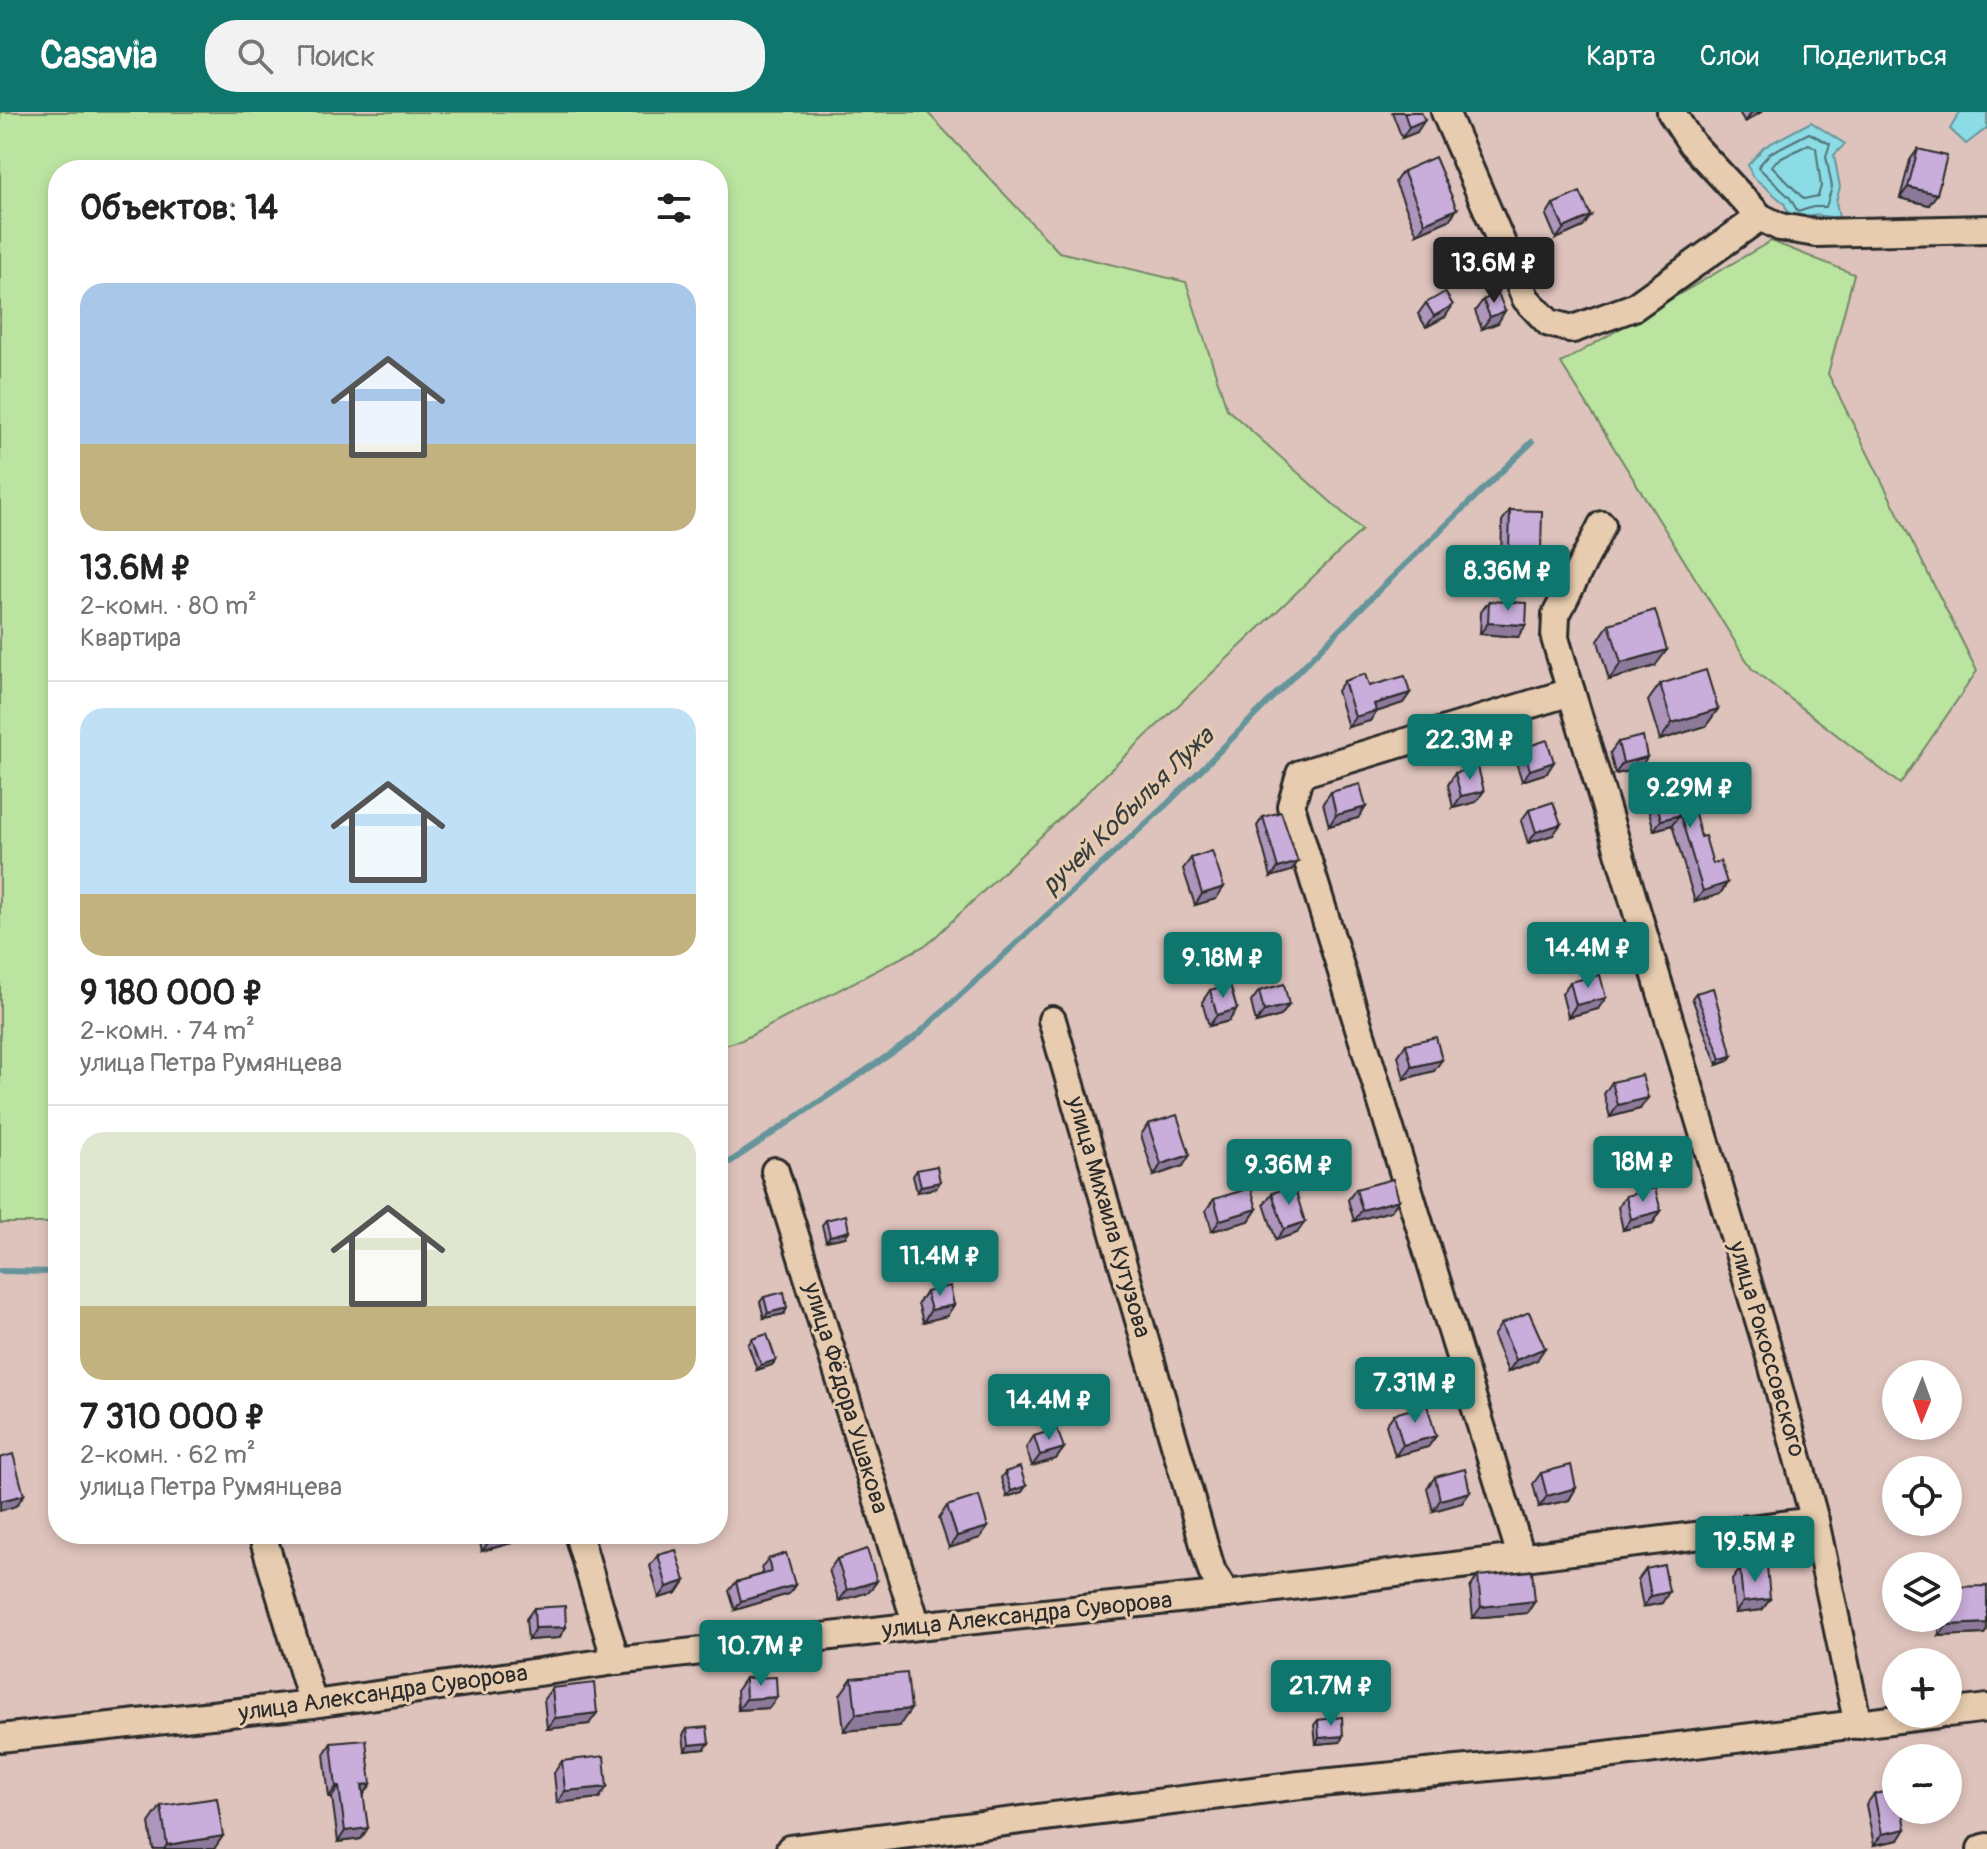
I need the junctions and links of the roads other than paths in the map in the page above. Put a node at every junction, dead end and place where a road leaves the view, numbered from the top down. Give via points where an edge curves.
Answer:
1 (1445, 112) edge
2 (1671, 112) edge
3 (1760, 217) junction
4 (1987, 229) edge
5 (1602, 525) dead end
6 (1571, 692) junction
7 (1052, 1020) dead end
8 (775, 1171) dead end
9 (1815, 1521) junction
10 (265, 1544) edge
11 (581, 1544) edge
12 (1521, 1556) junction
13 (1227, 1594) junction
14 (917, 1626) junction
15 (616, 1661) junction
16 (313, 1704) junction
17 (1987, 1708) edge
18 (1962, 1711) edge
19 (1882, 1722) edge
20 (1858, 1725) junction
21 (0, 1738) edge
22 (790, 1849) edge

1 - 3 street via 1526,299 1549,323 1573,329 1634,307
2 - 3 street via 1692,144
3 - 4 street via 1780,227 1816,233
5 - 6 street, улица Рокоссовского via 1556,615 1555,638
6 - 9 street, улица Рокоссовского
6 - 12 street via 1300,774 1291,806
7 - 13 street, улица Михаила Кутузова via 1212,1572
8 - 14 street, улица Фёдора Ушакова
9 - 12 street, улица Александра Суворова
9 - 20 street, улица Рокоссовского
10 - 16 street
11 - 15 street
12 - 13 street, улица Александра Суворова
13 - 14 street, улица Александра Суворова
14 - 15 street, улица Александра Суворова
15 - 16 street, улица Александра Суворова
16 - 21 street, улица Александра Суворова
17 - 18 street
19 - 20 street
20 - 22 street via 1300,1785

